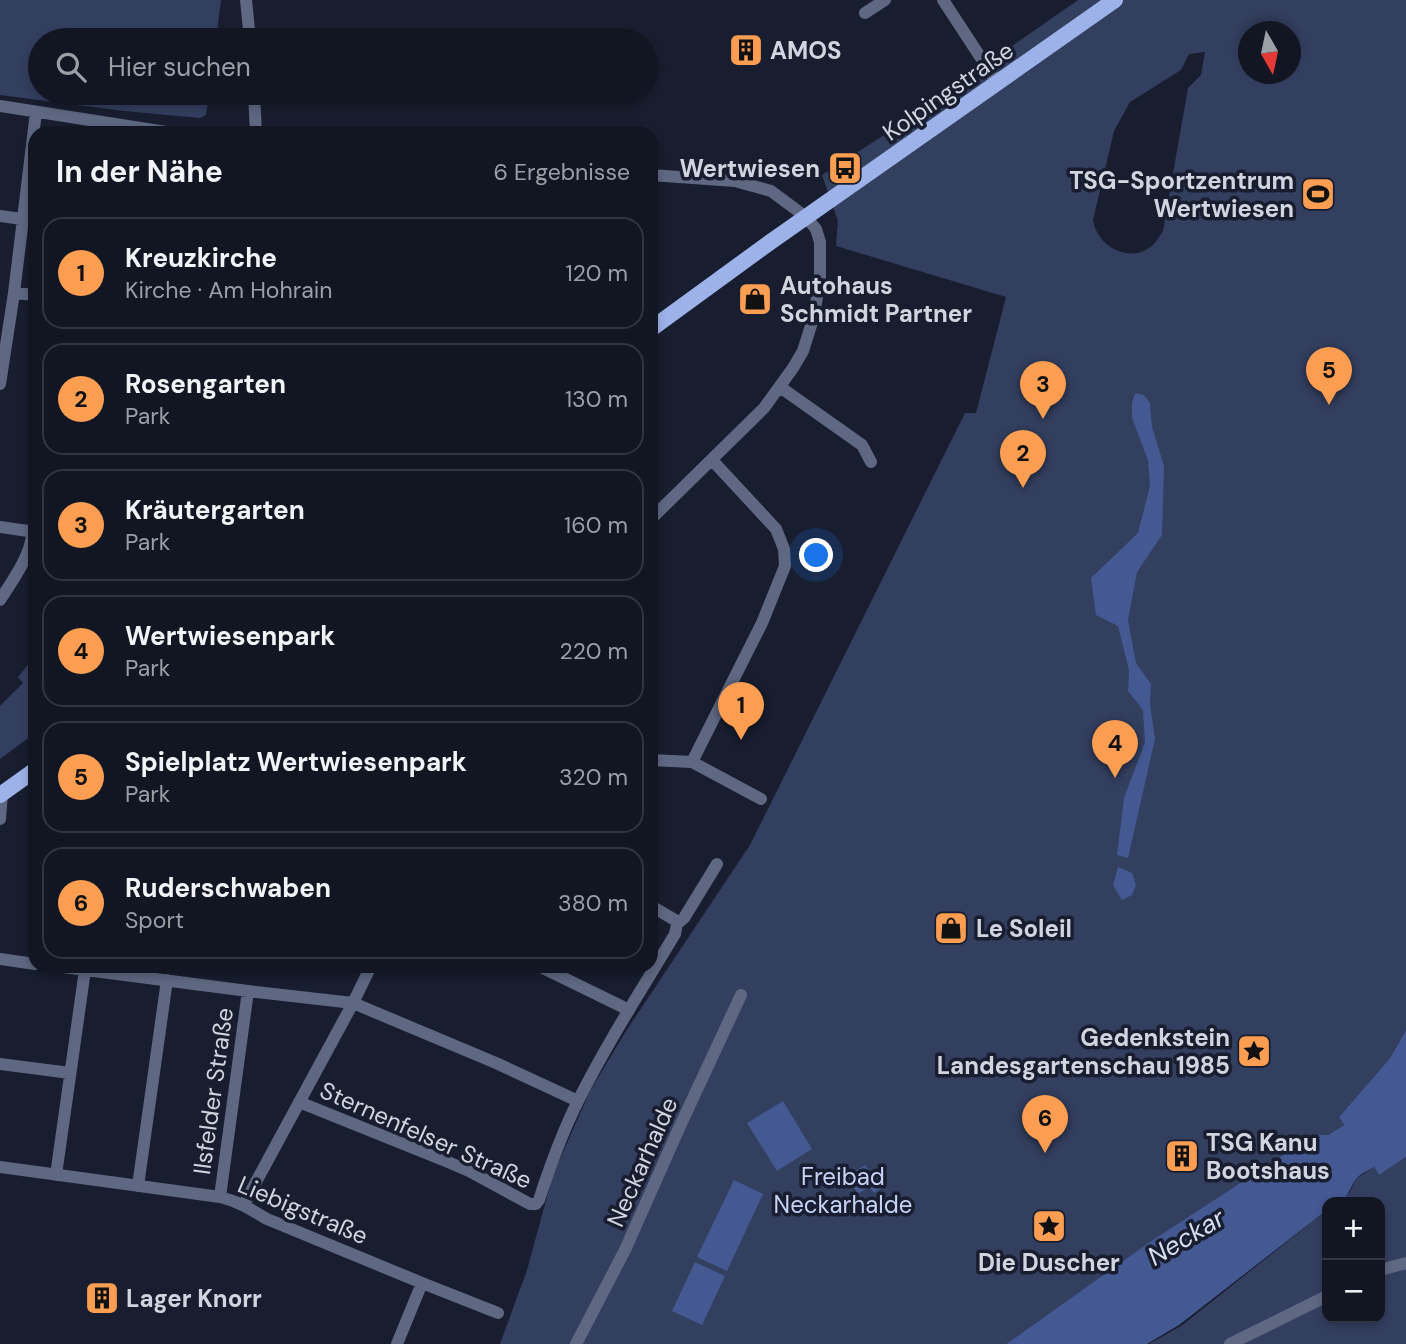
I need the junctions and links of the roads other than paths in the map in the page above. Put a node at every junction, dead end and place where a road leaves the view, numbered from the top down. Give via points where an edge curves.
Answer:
1 (246, 0) edge
2 (885, 0) edge
3 (943, 0) edge
4 (1115, 0) edge
5 (865, 13) dead end
6 (249, 28) edge
7 (998, 84) junction
8 (255, 105) edge
9 (0, 106) edge
10 (36, 112) junction
11 (34, 126) edge
12 (127, 126) edge
13 (256, 126) edge
14 (28, 173) edge
15 (658, 176) edge
16 (0, 215) edge
17 (806, 217) junction
18 (22, 219) junction
19 (14, 293) junction
20 (28, 294) edge
21 (5, 314) edge
22 (658, 325) edge
23 (0, 384) edge
24 (780, 387) junction
25 (712, 460) junction
26 (871, 462) dead end
27 (658, 512) edge
28 (0, 527) edge
29 (28, 531) edge
30 (28, 552) edge
31 (0, 600) edge
32 (658, 760) edge
33 (692, 762) junction
34 (28, 775) edge
35 (1, 794) edge
36 (761, 799) dead end
37 (0, 819) edge
38 (717, 864) dead end
39 (658, 910) edge
40 (677, 924) junction
41 (0, 959) edge
42 (658, 962) edge
43 (28, 963) edge
44 (85, 973) edge
45 (110, 973) edge
46 (368, 973) edge
47 (553, 973) edge
48 (651, 973) edge
49 (167, 980) junction
50 (248, 991) junction
51 (741, 995) dead end
52 (353, 1003) junction
53 (629, 1010) junction
54 (0, 1064) edge
55 (70, 1073) junction
56 (578, 1101) junction
57 (299, 1102) junction
58 (0, 1167) edge
59 (56, 1175) junction
60 (138, 1186) junction
61 (220, 1197) junction
62 (244, 1204) junction
63 (1406, 1263) edge
64 (1385, 1269) edge
65 (422, 1283) junction
66 (1322, 1298) edge
67 (498, 1313) dead end
68 (397, 1344) edge
69 (576, 1344) edge
70 (1230, 1344) edge

1 - 6 street
2 - 5 street
3 - 7 street
4 - 7 main road, Kolpingstraße
7 - 17 main road, Kolpingstraße
8 - 13 street
9 - 10 street
10 - 11 street
10 - 12 street
14 - 18 street
15 - 17 street via 756,186 771,191
16 - 18 street
17 - 22 main road, Kolpingstraße
17 - 24 street via 820,242 814,316 803,352
18 - 19 street
19 - 20 street
19 - 21 street
21 - 23 street
24 - 25 street
24 - 26 street via 863,445
25 - 27 street
25 - 33 street via 776,529 785,566 762,623
28 - 29 street
30 - 31 street
32 - 33 street
33 - 36 street
34 - 35 main road
35 - 37 street
38 - 40 street
39 - 40 street
40 - 42 street
41 - 43 street
44 - 55 street
45 - 49 street
46 - 52 street
47 - 53 street
48 - 53 street
49 - 50 street
49 - 60 street
50 - 52 street
50 - 61 street, Ilsfelder Straße
51 - 69 street, Neckarhalde via 625,1250
52 - 56 street
52 - 57 street
53 - 56 street
54 - 55 street
55 - 59 street
56 - 57 street, Sternenfelser Straße via 537,1204 530,1205 448,1162
57 - 62 street
58 - 59 street, Liebigstraße
59 - 60 street, Liebigstraße
60 - 61 street, Liebigstraße
61 - 62 street, Liebigstraße
62 - 65 street, Liebigstraße via 267,1219
63 - 64 street
65 - 67 street, Liebigstraße
65 - 68 street
66 - 70 street

